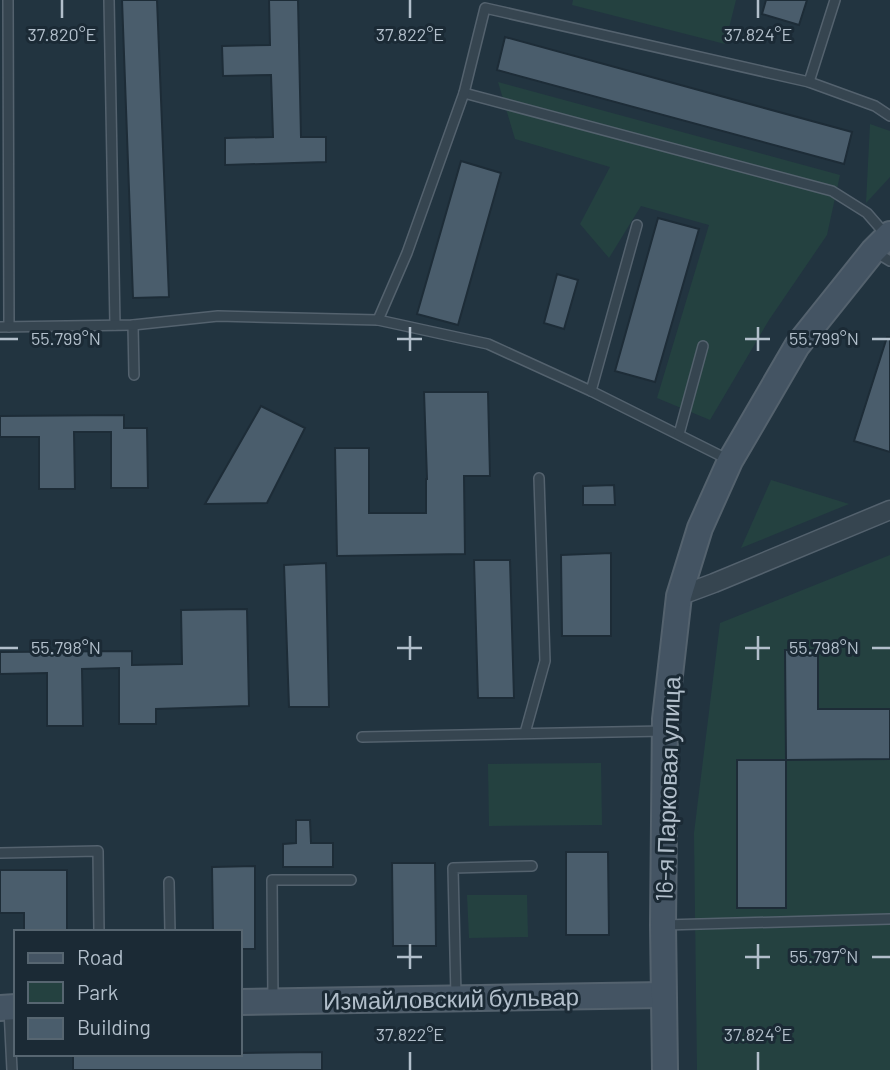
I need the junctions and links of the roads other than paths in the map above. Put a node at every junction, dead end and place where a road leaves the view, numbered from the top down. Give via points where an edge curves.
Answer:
1 (8, 0) edge
2 (108, 0) edge
3 (835, 0) edge
4 (809, 82) junction
5 (464, 93) junction
6 (890, 116) edge
7 (637, 225) dead end
8 (885, 245) edge
9 (378, 320) junction
10 (115, 326) junction
11 (133, 326) junction
12 (5, 327) edge
13 (703, 346) dead end
14 (134, 375) dead end
15 (592, 391) junction
16 (679, 434) junction
17 (730, 461) junction
18 (539, 478) dead end
19 (890, 510) edge
20 (679, 596) junction
21 (665, 731) junction
22 (525, 733) junction
23 (362, 737) dead end
24 (0, 853) edge
25 (533, 866) dead end
26 (351, 880) dead end
27 (169, 882) dead end
28 (890, 919) edge
29 (663, 925) junction
30 (99, 930) edge
31 (170, 930) edge
32 (663, 995) junction
33 (456, 998) junction
34 (242, 1002) edge
35 (273, 1002) junction
36 (8, 1008) edge
37 (12, 1070) edge
38 (665, 1070) edge

1 - 12 lane
2 - 10 lane
3 - 4 lane
4 - 5 lane via 485,8
4 - 6 lane
5 - 8 lane via 832,191 867,213
5 - 9 lane
7 - 15 lane
8 - 17 main road, 16-я Парковая улица via 797,346
9 - 11 lane via 218,316
9 - 15 lane via 488,344
10 - 11 lane
10 - 12 lane
11 - 14 lane
13 - 16 lane
15 - 16 lane
16 - 17 lane
17 - 20 main road, 16-я Парковая улица
18 - 22 lane via 545,661
19 - 20 street
20 - 21 main road, 16-я Парковая улица
21 - 22 lane
21 - 29 main road, 16-я Парковая улица
22 - 23 lane
24 - 30 lane via 98,851
25 - 33 lane via 453,868
26 - 35 lane via 272,880
27 - 31 lane
28 - 29 lane
29 - 32 main road, 16-я Парковая улица
32 - 33 main road, Измайловский бульвар
32 - 38 main road, 16-я Парковая улица
33 - 35 main road, Измайловский бульвар
34 - 35 main road, Измайловский бульвар
36 - 37 lane

